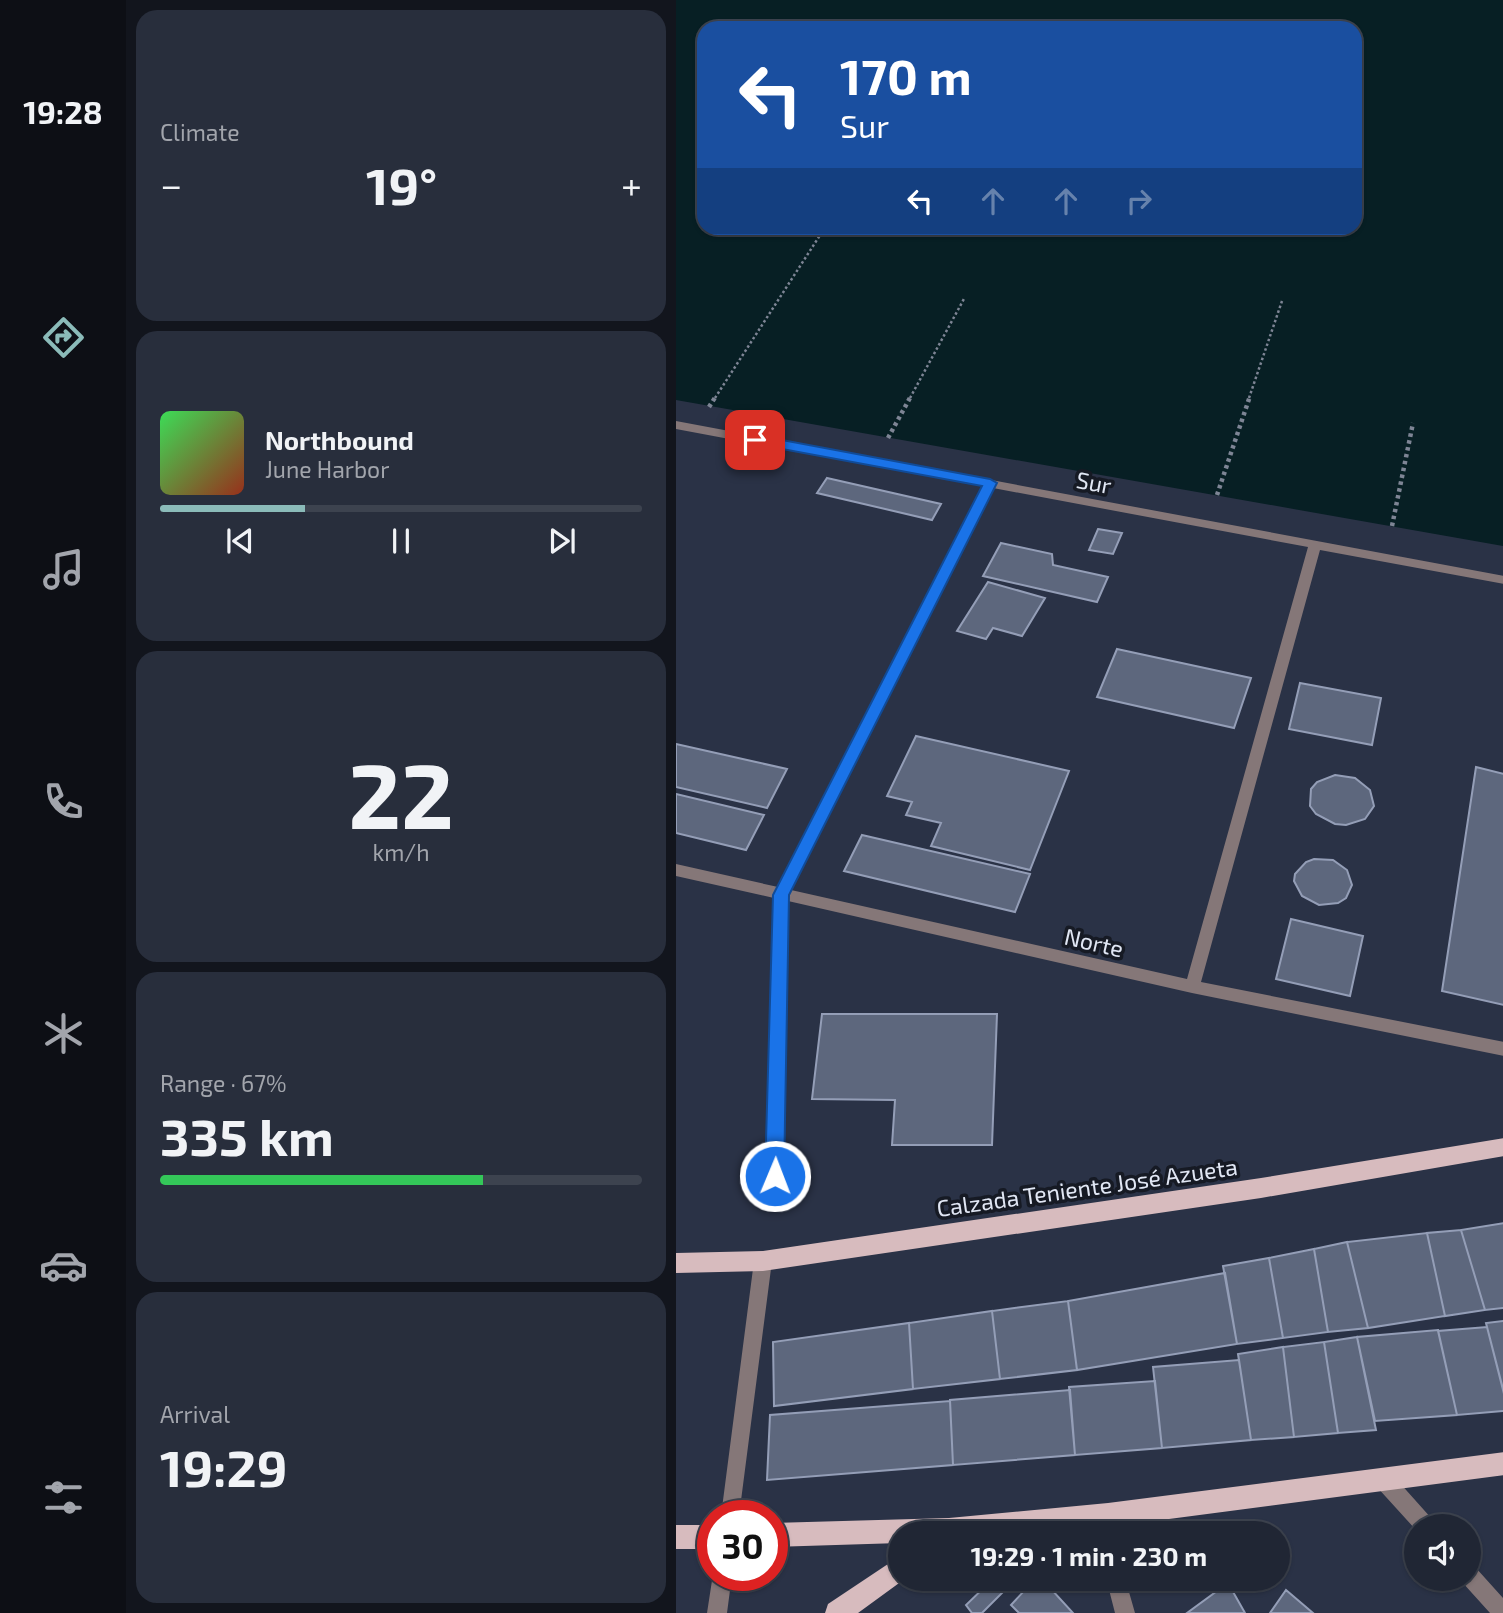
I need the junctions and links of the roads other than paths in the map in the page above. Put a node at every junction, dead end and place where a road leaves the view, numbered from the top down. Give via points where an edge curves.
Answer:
1 (676, 425) edge
2 (990, 483) junction
3 (1315, 545) junction
4 (1504, 580) edge
5 (676, 870) edge
6 (781, 895) junction
7 (1192, 987) junction
8 (1504, 1049) edge
9 (1504, 1147) edge
10 (775, 1176) dead end
11 (763, 1261) junction
12 (676, 1262) edge
13 (1504, 1463) edge
14 (1383, 1479) junction
15 (732, 1500) edge
16 (1414, 1514) edge
17 (1117, 1521) edge
18 (888, 1533) edge
19 (788, 1535) edge
20 (676, 1537) edge
21 (697, 1537) edge
22 (888, 1576) edge
23 (1481, 1588) edge
24 (720, 1591) edge
25 (1119, 1591) edge
26 (717, 1613) edge
27 (837, 1613) edge
28 (1125, 1613) edge
29 (1503, 1613) edge

1 - 2 street, Sur
2 - 3 street, Sur
2 - 6 street
3 - 4 street, Sur
3 - 7 street
5 - 6 street, Norte
6 - 7 street, Norte
6 - 10 street
7 - 8 street, Norte
9 - 11 main road, Calzada Teniente José Azueta
11 - 12 main road, Calzada Teniente José Azueta
11 - 15 street
13 - 14 main road
14 - 16 street
14 - 17 main road
18 - 19 main road
20 - 21 main road
22 - 27 main road
23 - 29 street
24 - 26 street
25 - 28 street

